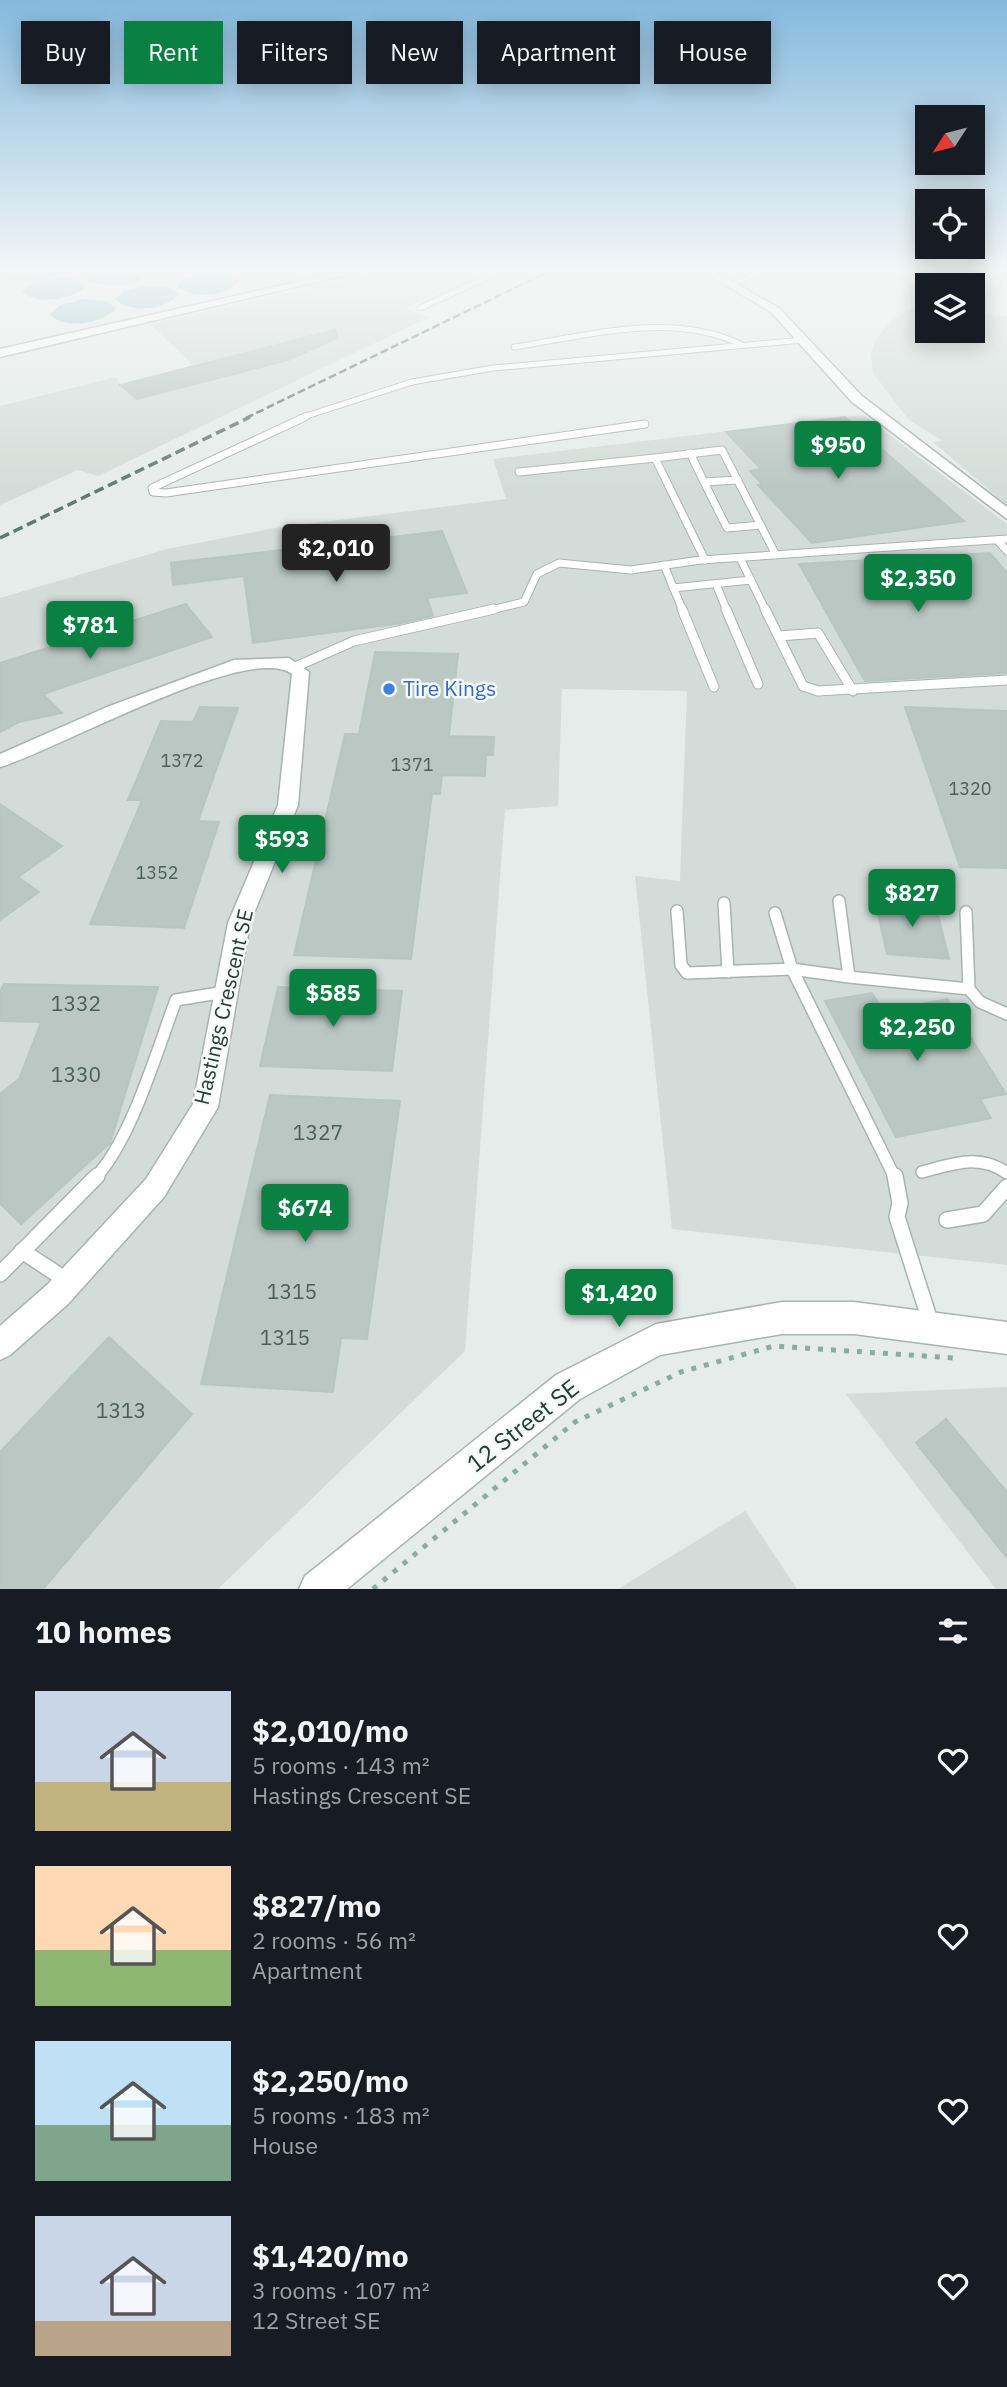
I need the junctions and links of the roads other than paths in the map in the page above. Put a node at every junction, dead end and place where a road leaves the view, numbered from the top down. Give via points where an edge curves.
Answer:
1 (53, 343) edge
2 (542, 343) edge
3 (753, 343) edge
4 (806, 343) edge
5 (740, 344) joint
6 (514, 347) dead end
7 (0, 354) edge
8 (645, 424) dead end
9 (690, 453) junction
10 (654, 458) junction
11 (519, 472) dead end
12 (738, 480) junction
13 (704, 482) junction
14 (1007, 514) edge
15 (761, 525) junction
16 (1007, 539) edge
17 (997, 540) junction
18 (1007, 551) edge
19 (776, 555) junction
20 (740, 558) junction
21 (705, 560) junction
22 (664, 565) junction
23 (751, 580) junction
24 (716, 584) junction
25 (673, 588) junction
26 (779, 636) junction
27 (295, 667) junction
28 (1007, 680) edge
29 (758, 684) dead end
30 (714, 687) dead end
31 (853, 691) junction
32 (0, 761) edge
33 (839, 901) dead end
34 (724, 903) dead end
35 (677, 911) dead end
36 (966, 912) dead end
37 (775, 913) dead end
38 (792, 969) junction
39 (728, 972) junction
40 (849, 976) junction
41 (969, 989) junction
42 (226, 992) junction
43 (1007, 1014) edge
44 (922, 1172) dead end
45 (1007, 1173) edge
46 (1007, 1187) edge
47 (947, 1220) dead end
48 (22, 1251) junction
49 (0, 1274) edge
50 (69, 1282) junction
51 (932, 1328) junction
52 (1007, 1338) edge
53 (0, 1345) edge
54 (318, 1589) edge

1 - 7 street
2 - 6 lane
3 - 5 lane
4 - 14 street via 848,389 904,438
5 - 8 lane via 493,368 412,382 295,420 152,488 166,493
9 - 10 lane
9 - 12 lane via 722,450
9 - 13 lane
10 - 11 lane
10 - 21 lane
12 - 13 lane
12 - 15 lane
13 - 15 lane via 727,528
15 - 19 lane
16 - 17 lane
17 - 18 lane
17 - 19 lane
19 - 20 lane
20 - 21 lane
20 - 23 lane
21 - 22 lane
22 - 25 lane
22 - 27 lane via 631,569 553,564 537,574 524,602 354,641
23 - 24 lane
23 - 26 lane
24 - 25 lane
24 - 29 lane
25 - 30 lane
26 - 31 lane via 818,634
26 - 31 lane via 803,686
27 - 32 street via 289,663 240,664 113,711
27 - 42 street, Hastings Crescent SE via 301,672 288,805 239,923
28 - 31 lane
33 - 40 lane
34 - 39 lane
35 - 39 lane via 681,965 687,973
36 - 41 lane
37 - 38 lane
38 - 39 lane
38 - 40 lane
38 - 51 lane via 898,1183 897,1217
40 - 41 lane
41 - 43 lane via 986,1007
42 - 48 lane via 176,1000 128,1124 104,1168
42 - 50 street, Hastings Crescent SE via 205,1108 155,1188
44 - 45 lane via 979,1159 996,1163
46 - 47 lane via 983,1214
48 - 49 lane
48 - 50 lane
50 - 53 street, Hastings Crescent SE
51 - 52 street, 12 Street SE
51 - 54 street, 12 Street SE via 854,1318 782,1318 656,1340 568,1387

